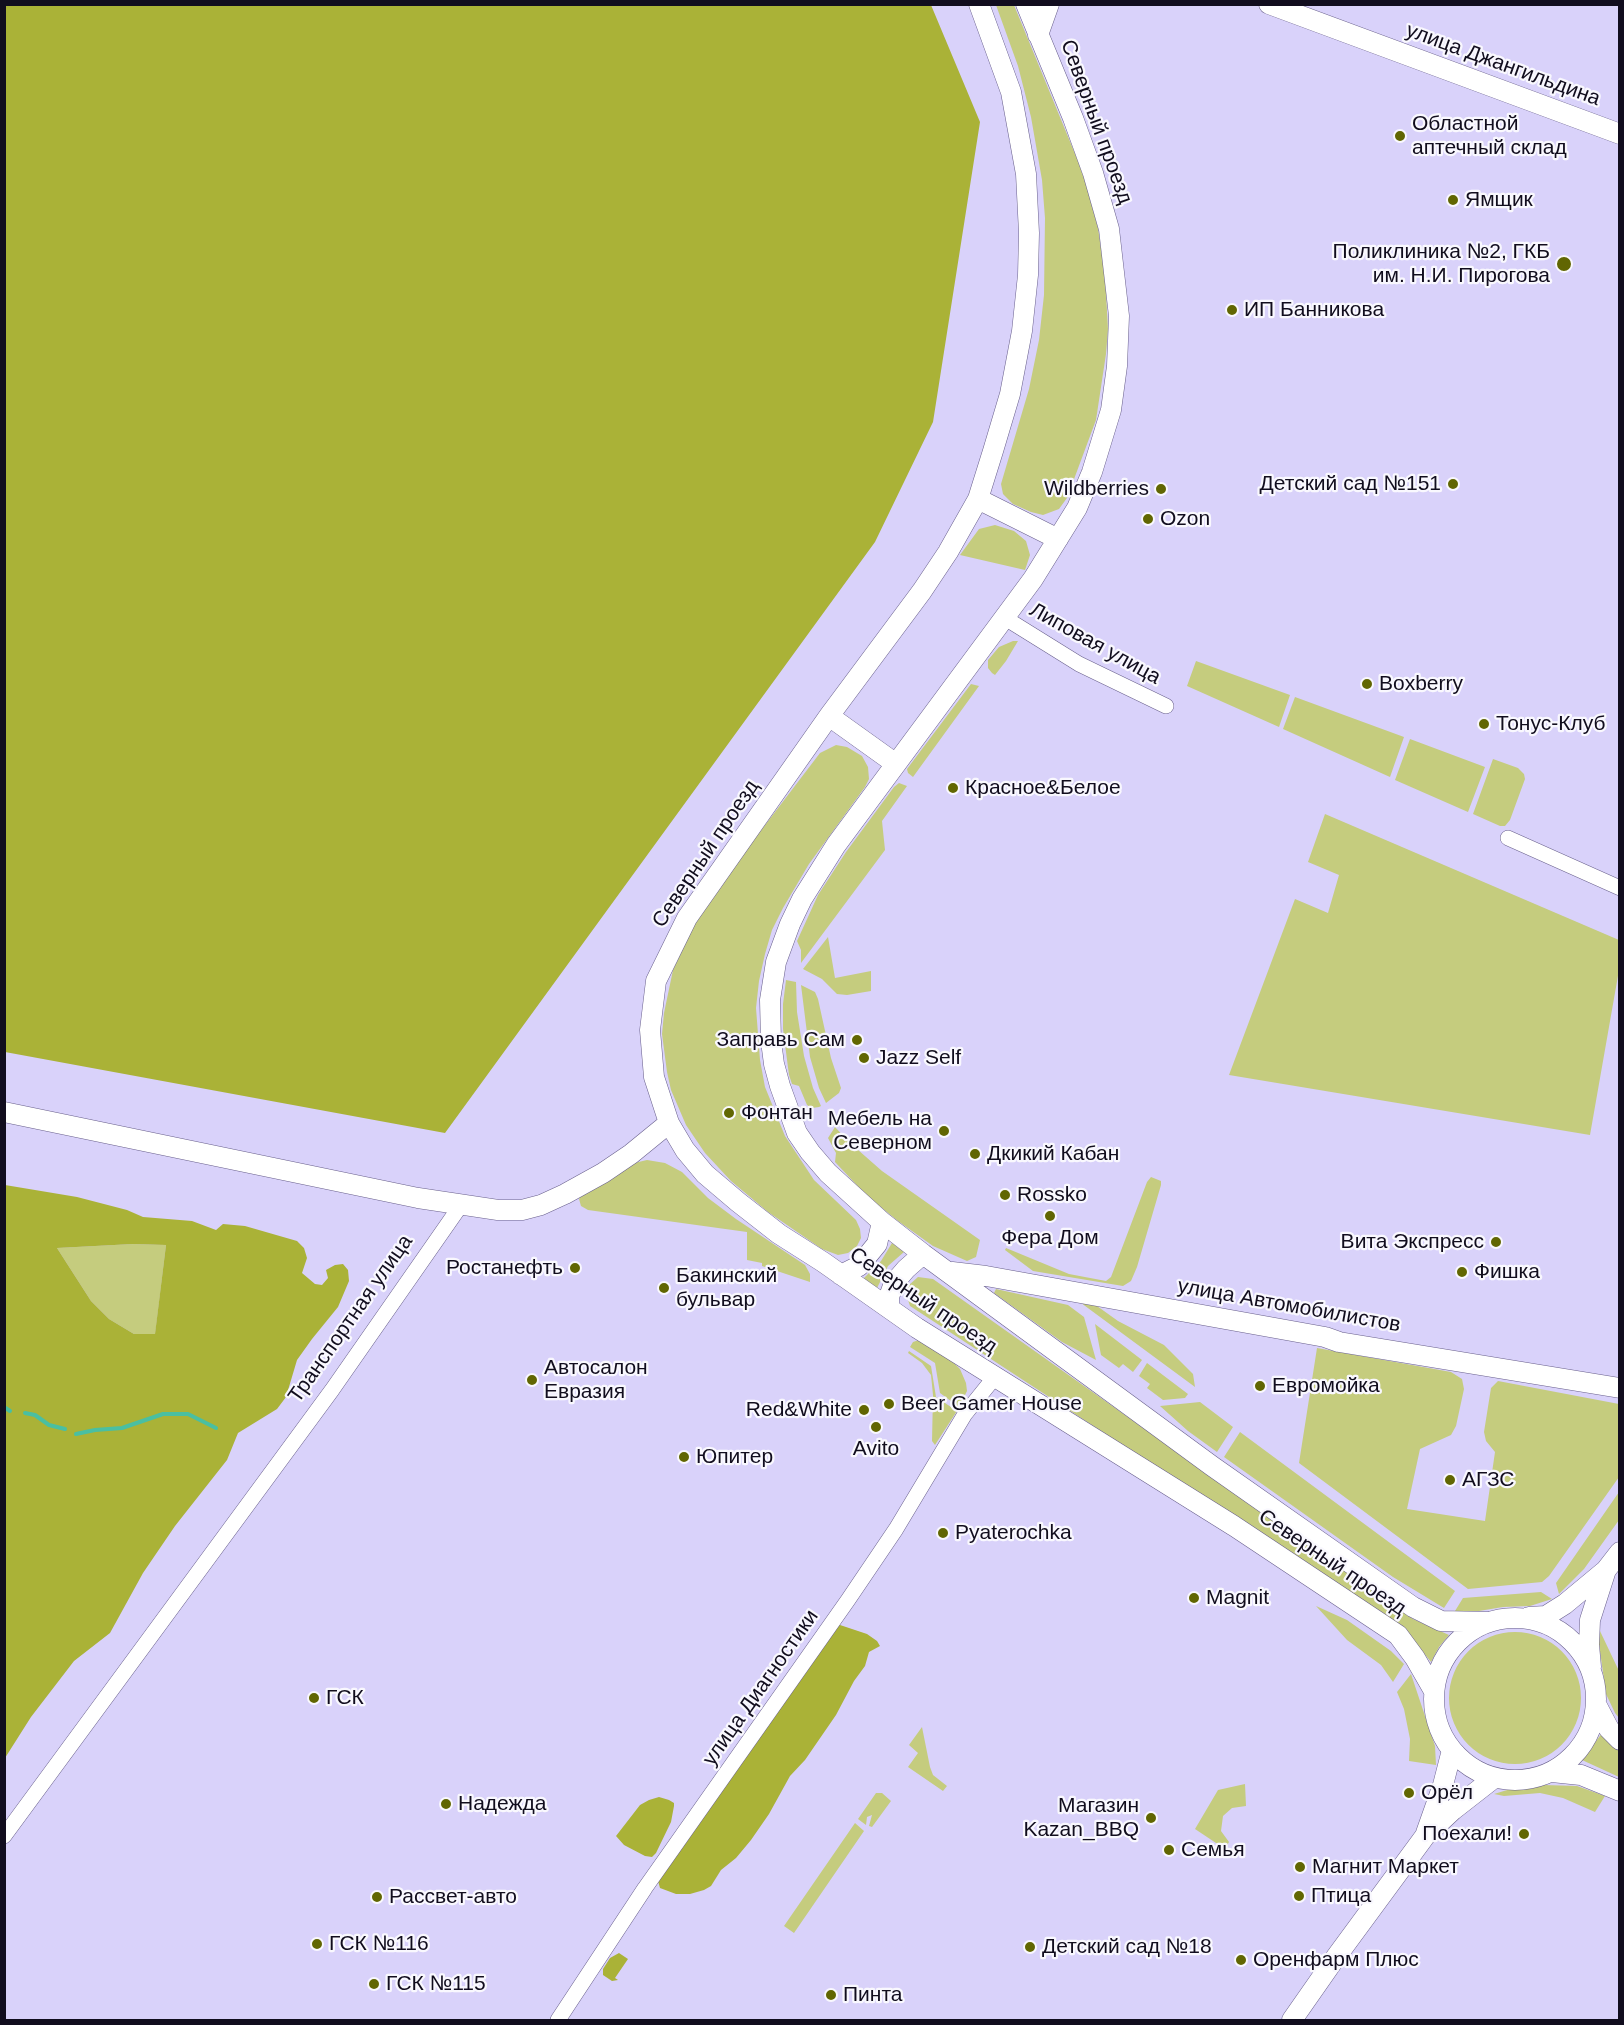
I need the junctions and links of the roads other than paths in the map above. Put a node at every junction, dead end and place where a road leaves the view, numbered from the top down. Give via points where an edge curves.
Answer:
1 (979, 4) edge
2 (1026, 4) edge
3 (1049, 4) edge
4 (1269, 4) edge
5 (1038, 35) junction
6 (1620, 134) edge
7 (978, 499) junction
8 (1058, 539) junction
9 (1005, 618) junction
10 (1166, 706) dead end
11 (829, 716) junction
12 (896, 764) junction
13 (1508, 838) dead end
14 (1620, 888) edge
15 (4, 1112) edge
16 (669, 1123) junction
17 (460, 1205) junction
18 (882, 1222) junction
19 (923, 1254) junction
20 (949, 1272) junction
21 (841, 1275) junction
22 (889, 1308) junction
23 (994, 1378) junction
24 (1620, 1388) edge
25 (1620, 1552) edge
26 (1606, 1570) junction
27 (1523, 1618) junction
28 (1488, 1622) junction
29 (1591, 1670) junction
30 (1434, 1691) junction
31 (1596, 1706) junction
32 (1620, 1740) edge
33 (1452, 1750) junction
34 (1552, 1772) junction
35 (1494, 1778) junction
36 (1620, 1791) edge
37 (4, 1836) edge
38 (1425, 1836) junction
39 (558, 2020) edge
40 (1292, 2020) edge

1 - 7 main road, Северный проезд via 1011,92 1026,174 1029,233 1022,330 1010,394
2 - 5 main road, Северный проезд
3 - 5 main road
4 - 6 main road, улица Джангильдина
5 - 8 main road, Северный проезд via 1093,173 1109,229 1119,316 1111,410 1092,472
7 - 8 main road
7 - 11 main road, Северный проезд via 922,591
8 - 9 main road, Северный проезд
9 - 10 street, Липовая улица via 1079,664
9 - 12 main road, Северный проезд
11 - 12 main road
11 - 16 main road, Северный проезд via 687,918 656,981 650,1030 654,1077
12 - 18 main road, Северный проезд via 802,899 776,962 769,1024 774,1064 797,1133 828,1173
13 - 14 street
15 - 17 main road
16 - 17 main road via 603,1173 541,1205 522,1210
16 - 21 main road, Северный проезд via 705,1174 779,1234
17 - 37 street, Транспортная улица via 332,1390
18 - 19 main road, Северный проезд
18 - 21 main road via 877,1244 859,1266
19 - 20 main road, Северный проезд
19 - 22 main road via 894,1283
20 - 24 main road, улица Автомобилистов
20 - 28 main road, Северный проезд via 1212,1466 1413,1607 1441,1621
21 - 22 main road, Северный проезд
22 - 23 main road, Северный проезд
23 - 30 main road, Северный проезд via 1234,1526 1398,1635
23 - 39 street, улица Диагностики via 965,1413 860,1582 645,1888
25 - 26 main road
26 - 27 main road via 1546,1616
26 - 29 main road via 1590,1620
27 - 28 main road
27 - 29 main road via 1552,1626 1576,1644
28 - 30 main road via 1451,1649
29 - 31 main road
30 - 33 main road via 1437,1722
31 - 32 main road
31 - 34 main road via 1583,1745
33 - 35 main road via 1471,1767
33 - 38 main road
34 - 35 main road via 1524,1780
34 - 36 main road via 1581,1775
35 - 38 main road
38 - 40 main road

